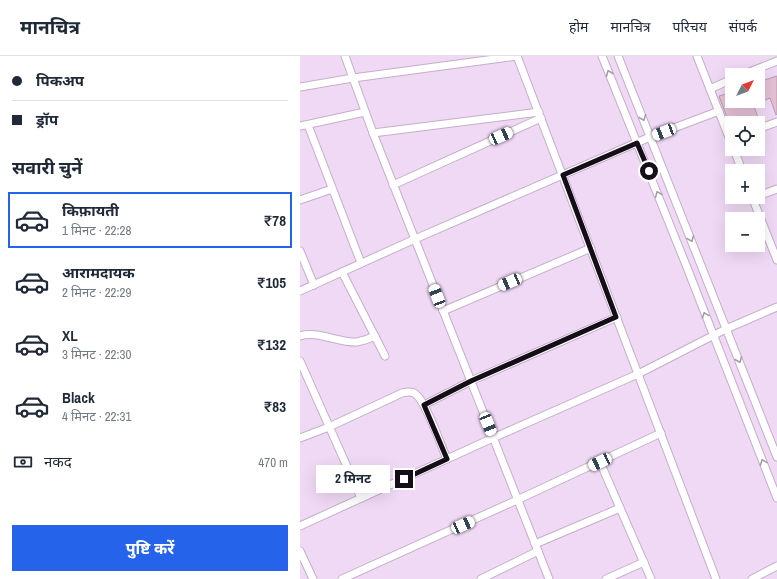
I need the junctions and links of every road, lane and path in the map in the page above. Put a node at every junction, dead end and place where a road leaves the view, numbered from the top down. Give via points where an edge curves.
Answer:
1 (345, 56) edge
2 (517, 56) edge
3 (602, 56) edge
4 (618, 56) edge
5 (697, 56) edge
6 (777, 60) edge
7 (758, 68) edge
8 (353, 78) junction
9 (725, 82) edge
10 (300, 87) edge
11 (710, 89) junction
12 (719, 111) junction
13 (365, 112) junction
14 (540, 115) junction
15 (777, 122) edge
16 (304, 126) edge
17 (725, 126) edge
18 (765, 126) edge
19 (373, 133) junction
20 (650, 137) junction
21 (637, 143) junction
22 (563, 175) junction
23 (394, 184) junction
24 (332, 189) junction
25 (777, 189) edge
26 (765, 193) edge
27 (300, 200) edge
28 (757, 204) edge
29 (415, 238) junction
30 (590, 248) junction
31 (775, 250) edge
32 (300, 251) edge
33 (777, 260) edge
34 (360, 263) junction
35 (342, 272) junction
36 (314, 285) junction
37 (300, 291) edge
38 (777, 307) edge
39 (443, 311) junction
40 (616, 317) junction
41 (726, 329) junction
42 (300, 336) edge
43 (375, 336) junction
44 (714, 336) junction
45 (385, 356) dead end
46 (300, 361) edge
47 (302, 373) edge
48 (638, 374) junction
49 (471, 381) junction
50 (424, 405) junction
51 (329, 427) junction
52 (661, 433) junction
53 (300, 438) edge
54 (493, 438) junction
55 (777, 457) edge
56 (447, 459) junction
57 (600, 462) junction
58 (361, 498) junction
59 (777, 498) edge
60 (517, 500) junction
61 (620, 508) junction
62 (300, 526) edge
63 (536, 548) junction
64 (300, 551) edge
65 (644, 562) junction
66 (777, 566) edge
67 (313, 579) edge
68 (342, 579) edge
69 (482, 579) edge
70 (549, 579) edge
71 (606, 579) edge
72 (651, 579) edge
73 (716, 579) edge
74 (752, 579) edge

1 - 8 street
2 - 8 street
2 - 14 street
21 -> 3 street
4 -> 20 street
5 - 11 street
6 - 7 street
8 - 10 street
8 - 13 street
9 - 11 street
11 - 12 street
12 - 17 street
12 - 20 street
13 - 16 street
13 - 19 street
14 - 19 street
14 - 22 street
14 - 23 street
15 - 18 street
16 - 24 street
19 - 23 street
20 - 21 street
20 -> 41 street
21 - 22 street
44 -> 21 street
22 - 29 street
22 - 30 street
23 - 29 street
24 - 27 street
24 - 34 street
25 - 26 street
28 - 31 street
29 - 34 street
29 - 39 street
30 - 39 street
30 - 40 street
31 - 33 street
32 - 36 street
34 - 35 street
35 - 36 street
35 - 43 street
36 - 37 street
38 - 41 street
39 - 49 street
40 - 48 street
40 - 49 street
41 - 44 street
41 -> 55 street
42 - 43 street via 308,334 354,342
43 - 45 street
44 - 48 street
59 -> 44 street
46 - 47 street
47 - 51 street
48 - 52 street
48 - 54 street
49 - 50 street
49 - 54 street
50 - 51 street via 414,393 406,392
50 - 56 street
51 - 53 street
51 - 58 street
52 - 57 street
52 - 73 street
54 - 56 street
54 - 60 street
56 - 58 street
57 - 60 street
57 - 61 street
58 - 62 street
60 - 63 street
60 - 68 street
61 - 63 street
61 - 65 street
63 - 69 street
63 - 70 street
64 - 67 street
65 - 71 street
65 - 72 street
66 - 74 street

